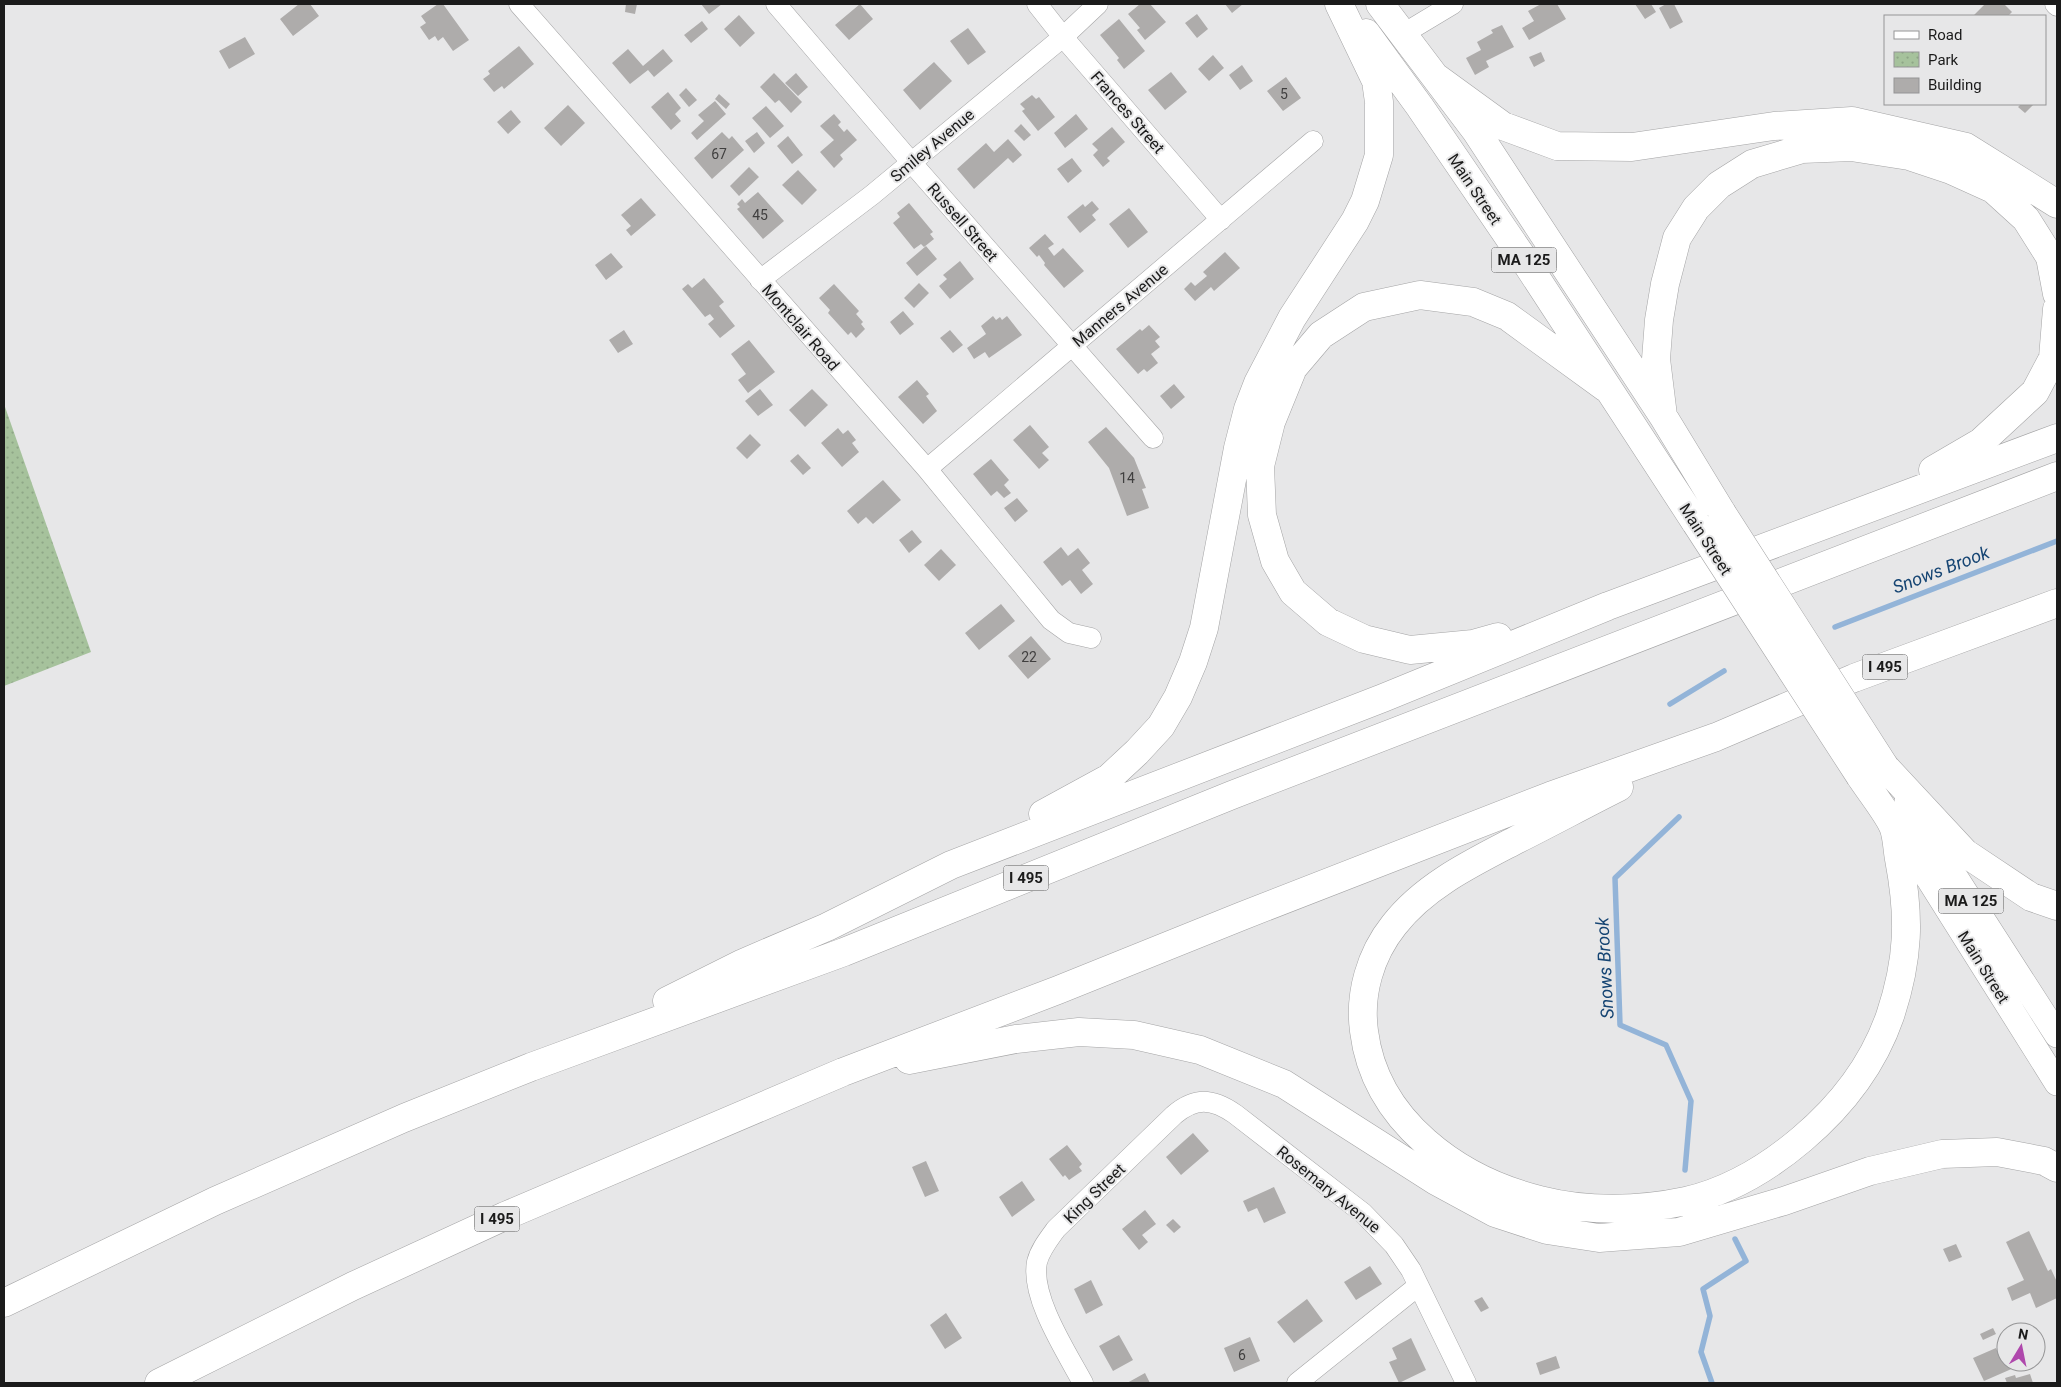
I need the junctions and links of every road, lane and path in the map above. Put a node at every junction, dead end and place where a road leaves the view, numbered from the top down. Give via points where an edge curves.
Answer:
1 (519, 4) edge
2 (776, 4) edge
3 (1037, 4) edge
4 (1098, 4) edge
5 (1340, 4) edge
6 (1344, 4) edge
7 (1380, 4) edge
8 (1453, 4) edge
9 (1403, 34) junction
10 (1063, 37) junction
11 (1437, 78) junction
12 (1313, 141) dead end
13 (911, 162) junction
14 (2057, 204) edge
15 (1220, 220) junction
16 (760, 280) junction
17 (2057, 294) edge
18 (2057, 309) edge
19 (1072, 346) junction
20 (1606, 388) junction
21 (1663, 416) junction
22 (1153, 438) dead end
23 (2057, 438) edge
24 (926, 470) junction
25 (2057, 476) edge
26 (1870, 507) junction
27 (2057, 604) edge
28 (1608, 606) junction
29 (1091, 638) dead end
30 (1716, 736) junction
31 (1885, 767) junction
32 (1893, 826) junction
33 (951, 865) junction
34 (2057, 906) edge
35 (2057, 1035) edge
36 (531, 1067) junction
37 (843, 1072) junction
38 (2057, 1083) edge
39 (1207, 1101) joint
40 (2057, 1168) edge
41 (1418, 1286) junction
42 (4, 1303) edge
43 (159, 1383) edge
44 (1083, 1383) edge
45 (1297, 1383) edge
46 (1466, 1383) edge

1 - 16 street, Montclair Road
2 - 13 street, Russell Street
3 - 10 street, Frances Street
4 - 10 street, Smiley Avenue
5 - 33 highway via 1376,81 1379,155 1365,201 1355,221 1292,318 1248,409 1204,628 1178,697 1161,726 1109,778
6 - 20 highway, Main Street / MA 125 via 1384,56 1525,261
7 - 9 highway, Main Street / MA 125
8 - 9 street
9 - 11 highway, Main Street / MA 125
10 - 13 street, Smiley Avenue
10 - 15 street, Frances Street
11 - 14 highway via 1503,126 1556,146 1632,147 1774,126 1852,121 1966,147
11 - 21 highway, Main Street / MA 125
12 - 15 street, Manners Avenue
13 - 16 street, Smiley Avenue
13 - 19 street, Russell Street
15 - 19 street, Manners Avenue
16 - 24 street, Montclair Road
17 - 21 highway via 2050,257 2026,219 1993,189 1951,170 1909,156 1851,147 1802,149 1752,164 1719,185 1696,208 1677,238 1659,320 1656,359
18 - 26 highway via 2053,358 2035,392 1981,442
19 - 22 street, Russell Street
19 - 24 street, Manners Avenue
20 - 28 highway via 1507,316 1474,302 1420,296 1364,307 1321,335 1293,368 1271,422 1260,466 1262,515 1275,561 1293,592 1328,622 1364,639 1410,650 1473,644
20 - 32 highway, Main Street / MA 125, bridge
21 - 31 highway, Main Street / MA 125, bridge
23 - 26 highway
24 - 29 street, Montclair Road via 1051,620 1069,633
25 - 36 highway, I 495 via 1232,795 844,952
26 - 28 highway
27 - 30 highway, I 495 via 1854,678
28 - 33 highway via 1383,698
30 - 32 highway via 1451,875 1409,908 1380,945 1371,964 1363,1009 1365,1043 1376,1079 1390,1104 1411,1129 1444,1157 1489,1182 1542,1201 1626,1209 1686,1201 1714,1192 1776,1159 1837,1106 1858,1080 1887,1025 1897,994 1907,936 1906,896
30 - 37 highway, I 495 via 1550,796
31 - 34 highway via 1965,853 2031,897
31 - 35 main road, Main Street / MA 125
32 - 38 main road, Main Street / MA 125
33 - 36 highway
36 - 42 highway, I 495 via 404,1118 215,1201
37 - 40 highway via 1016,1039 1079,1032 1134,1035 1200,1050 1284,1084 1404,1162 1494,1213 1547,1230 1599,1238 1679,1232 1870,1171 1942,1154 1997,1152 2044,1161
37 - 43 highway, I 495 via 504,1216 353,1286
39 - 41 street, Rosemary Avenue via 1222,1105 1235,1114 1364,1213 1394,1245
39 - 44 street, King Street via 1191,1104 1174,1115 1056,1229 1041,1250 1036,1272 1039,1292
41 - 45 street
41 - 46 street, Rosemary Avenue

